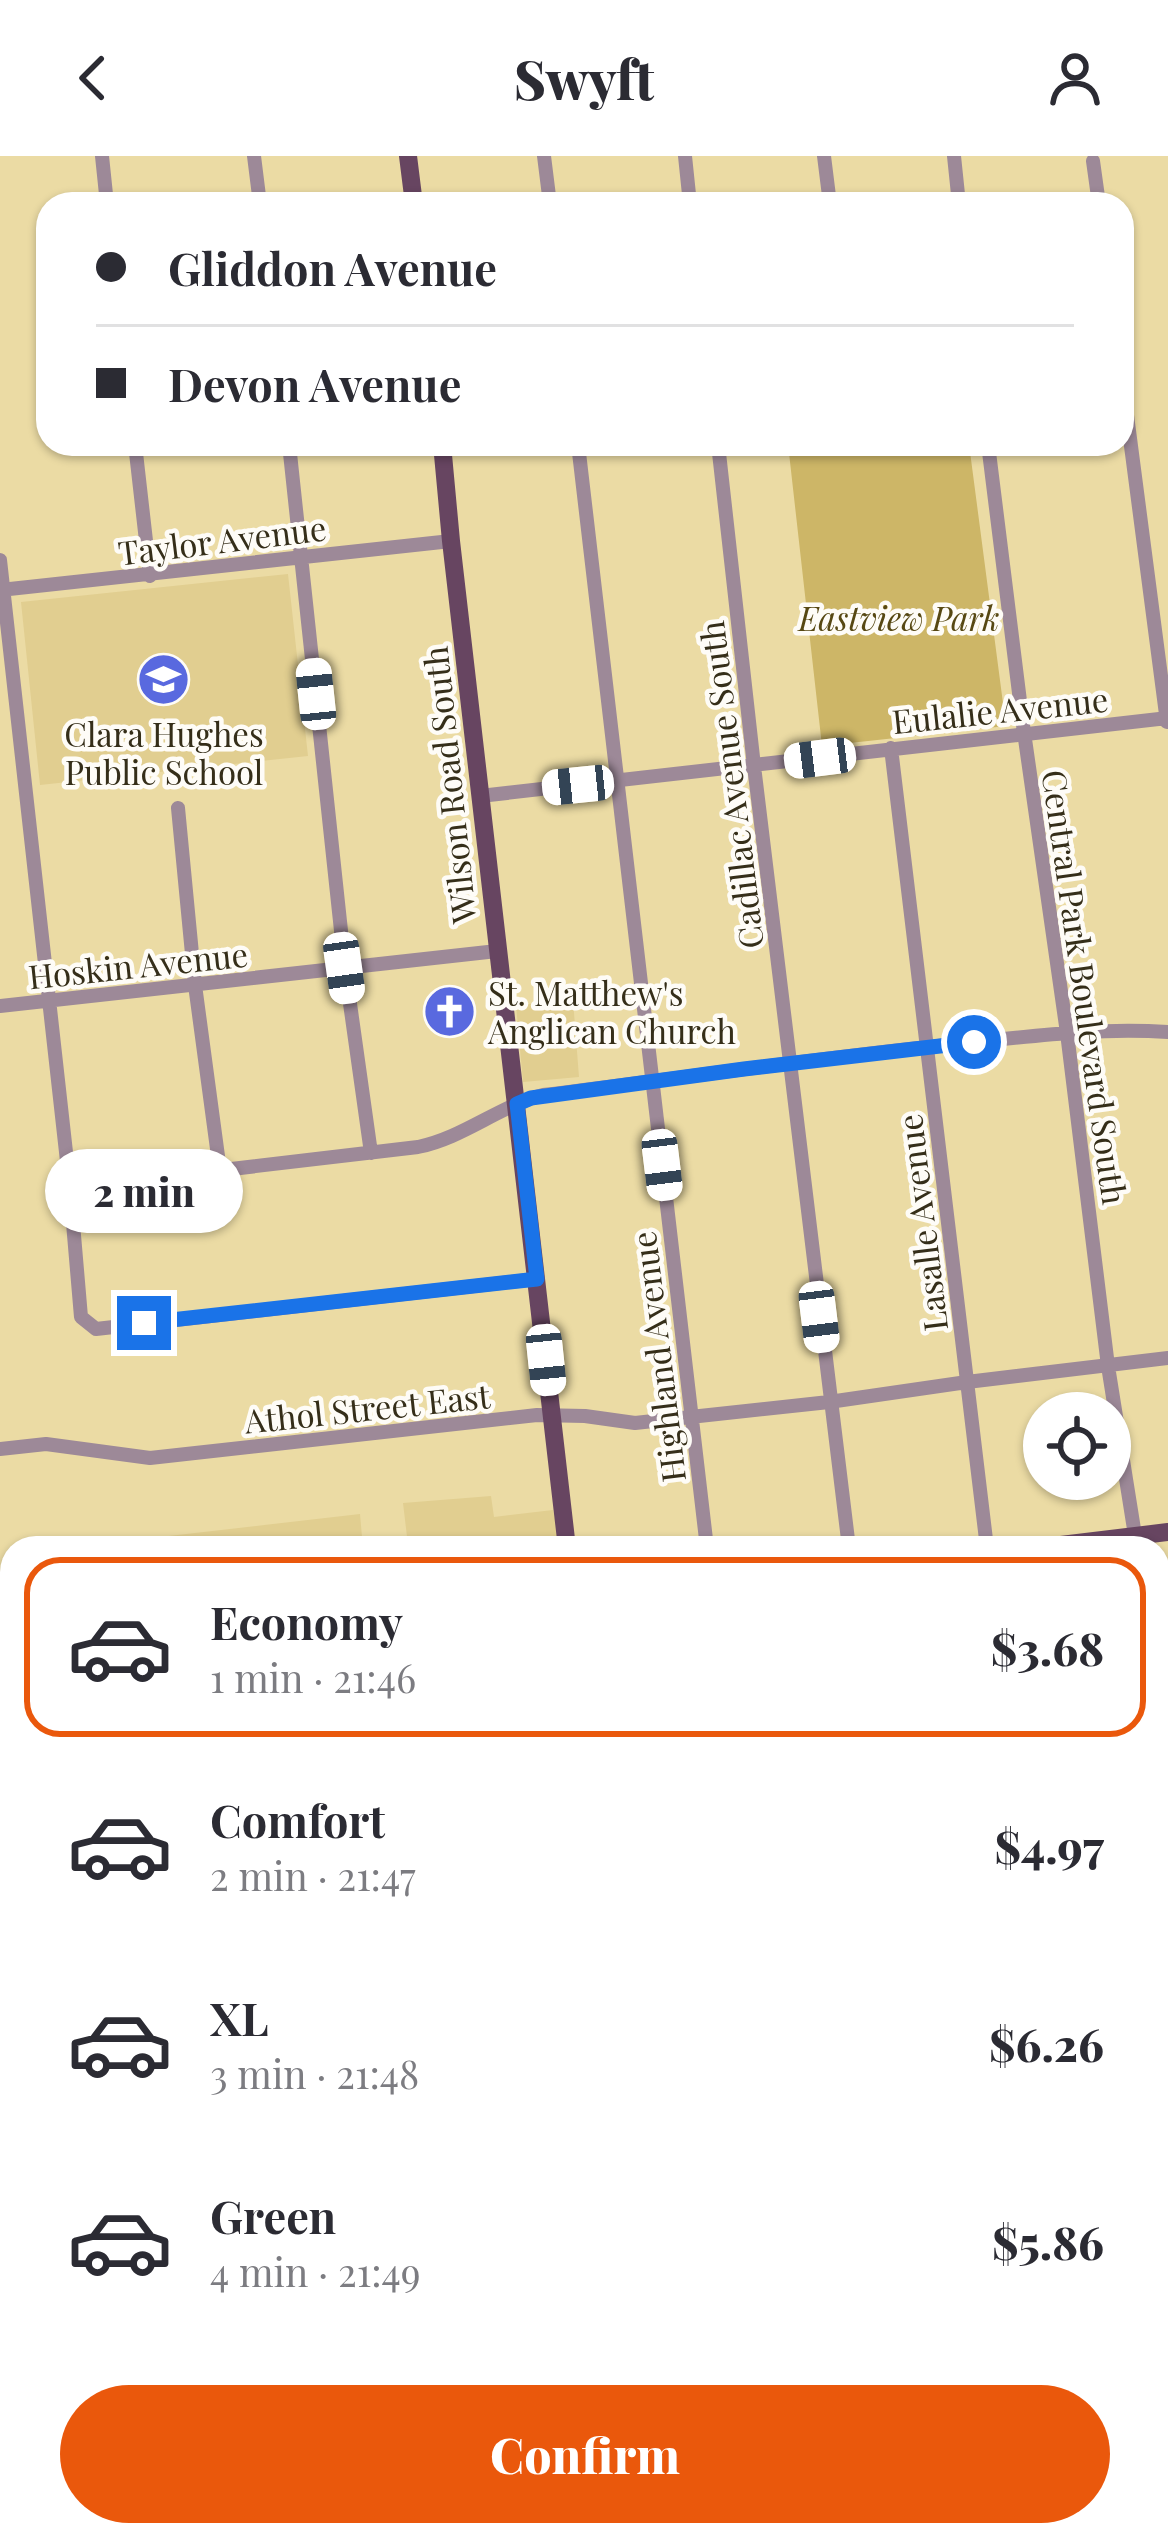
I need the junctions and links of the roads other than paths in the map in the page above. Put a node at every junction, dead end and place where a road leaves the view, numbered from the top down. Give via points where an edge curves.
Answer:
1 (102, 156) edge
2 (254, 156) edge
3 (408, 156) edge
4 (544, 156) edge
5 (685, 156) edge
6 (824, 156) edge
7 (954, 156) edge
8 (1092, 158) edge
9 (106, 192) edge
10 (258, 192) edge
11 (412, 192) edge
12 (548, 192) edge
13 (689, 192) edge
14 (828, 192) edge
15 (958, 192) edge
16 (1097, 192) edge
17 (136, 456) edge
18 (290, 456) edge
19 (443, 456) edge
20 (579, 456) edge
21 (719, 456) edge
22 (989, 456) edge
23 (1133, 456) edge
24 (451, 541) junction
25 (302, 556) junction
26 (0, 560) edge
27 (150, 576) junction
28 (2, 589) edge
29 (1168, 721) edge
30 (1024, 735) junction
31 (891, 748) junction
32 (754, 766) junction
33 (617, 780) junction
34 (480, 796) junction
35 (178, 808) dead end
36 (497, 951) junction
37 (344, 968) junction
38 (195, 985) junction
39 (47, 1001) junction
40 (0, 1006) edge
41 (1168, 1032) edge
42 (1067, 1033) junction
43 (927, 1047) junction
44 (789, 1064) junction
45 (652, 1081) junction
46 (517, 1104) junction
47 (371, 1153) junction
48 (220, 1171) junction
49 (70, 1188) junction
50 (537, 1279) junction
51 (1168, 1358) edge
52 (1108, 1366) junction
53 (968, 1382) junction
54 (830, 1402) junction
55 (552, 1415) junction
56 (691, 1417) junction
57 (0, 1449) edge
58 (566, 1536) edge
59 (706, 1536) edge
60 (847, 1536) edge
61 (986, 1536) edge
62 (1135, 1536) edge

1 - 9 street
2 - 10 street
3 - 11 main road
4 - 12 street
5 - 13 street
6 - 14 street
7 - 15 street
8 - 16 street
17 - 27 street
18 - 25 street
19 - 24 main road, Wilson Road South
20 - 33 street, Highland Avenue
21 - 32 street, Cadillac Avenue South
22 - 30 street, Central Park Boulevard South
23 - 29 street
24 - 25 street, Taylor Avenue
24 - 34 main road, Wilson Road South
25 - 27 street, Taylor Avenue
25 - 37 street
26 - 28 street
27 - 28 street, Taylor Avenue
28 - 39 street
29 - 30 street, Eulalie Avenue
30 - 31 street, Eulalie Avenue
30 - 42 street, Central Park Boulevard South
31 - 32 street, Eulalie Avenue
31 - 43 street, Lasalle Avenue
32 - 33 street, Eulalie Avenue
32 - 44 street, Cadillac Avenue South
33 - 34 street, Eulalie Avenue
33 - 45 street, Highland Avenue
34 - 36 main road, Wilson Road South
35 - 38 street
36 - 37 street, Hoskin Avenue
36 - 46 main road, Wilson Road South
37 - 38 street, Hoskin Avenue
37 - 47 street
38 - 39 street, Hoskin Avenue
38 - 48 street
39 - 40 street, Hoskin Avenue
39 - 49 street
41 - 42 street
42 - 43 street
42 - 52 street, Central Park Boulevard South
43 - 44 street
43 - 53 street, Lasalle Avenue
44 - 45 street
44 - 54 street, Cadillac Avenue South
45 - 46 street
45 - 56 street, Highland Avenue
46 - 47 street via 435,1144
46 - 50 main road, Wilson Road South
47 - 48 street
48 - 49 street
49 - 50 street via 81,1317 96,1329
50 - 55 main road, Wilson Road South
51 - 52 street, Athol Street East
52 - 53 street, Athol Street East
52 - 62 street, Central Park Boulevard South
53 - 54 street, Athol Street East
53 - 61 street, Lasalle Avenue
54 - 56 street, Athol Street East
54 - 60 street, Cadillac Avenue South
55 - 56 street, Athol Street East via 622,1423
55 - 57 street, Athol Street East via 150,1458 46,1444
55 - 58 main road, Wilson Road South
56 - 59 street, Highland Avenue

